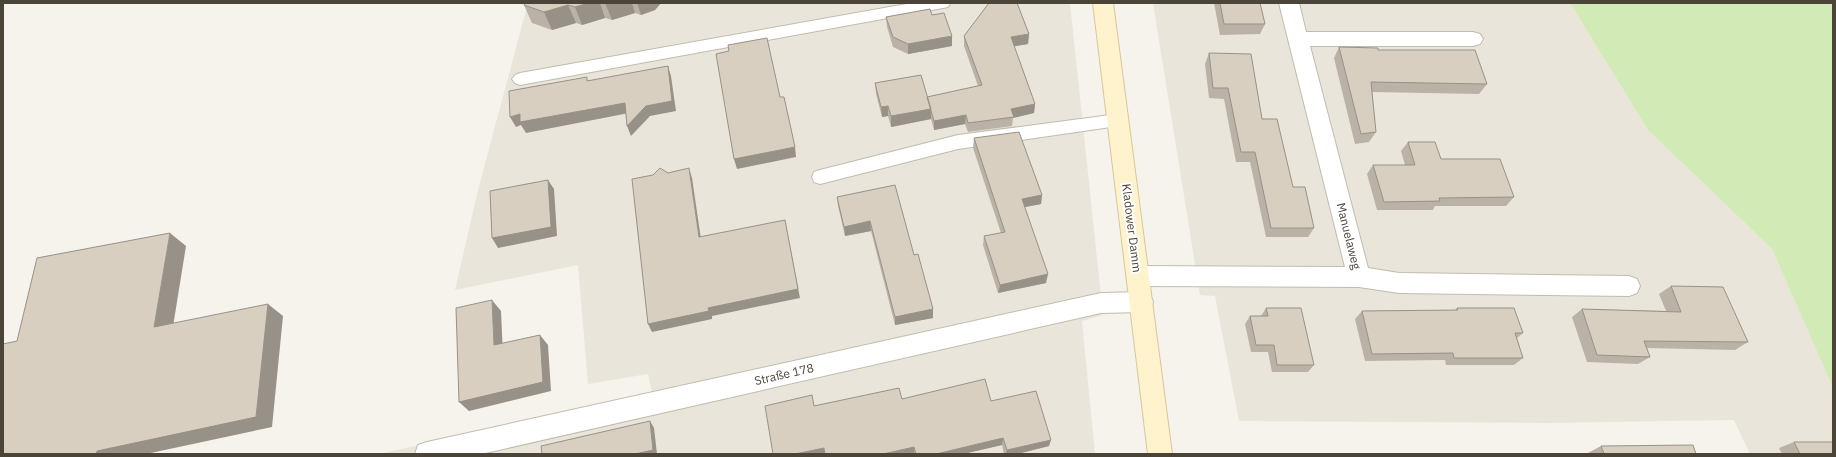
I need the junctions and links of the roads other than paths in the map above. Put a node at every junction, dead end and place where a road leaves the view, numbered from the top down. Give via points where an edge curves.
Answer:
1 (943, 3) edge
2 (1103, 3) edge
3 (1290, 3) edge
4 (1299, 39) junction
5 (1473, 40) dead end
6 (520, 79) dead end
7 (1118, 120) junction
8 (820, 177) dead end
9 (1138, 276) junction
10 (1359, 278) junction
11 (1629, 286) dead end
12 (1142, 302) junction
13 (427, 454) edge
14 (1160, 454) edge

1 - 6 lane
2 - 7 main road, Kladower Damm
3 - 4 street, Manuelaweg
4 - 5 street
4 - 10 street, Manuelaweg
7 - 8 lane via 958,142
7 - 9 main road, Kladower Damm
9 - 10 street, Manuelaweg
9 - 12 main road, Kladower Damm
10 - 11 street via 1399,283
12 - 13 street, Straße 178 via 1101,303
12 - 14 main road, Kladower Damm

